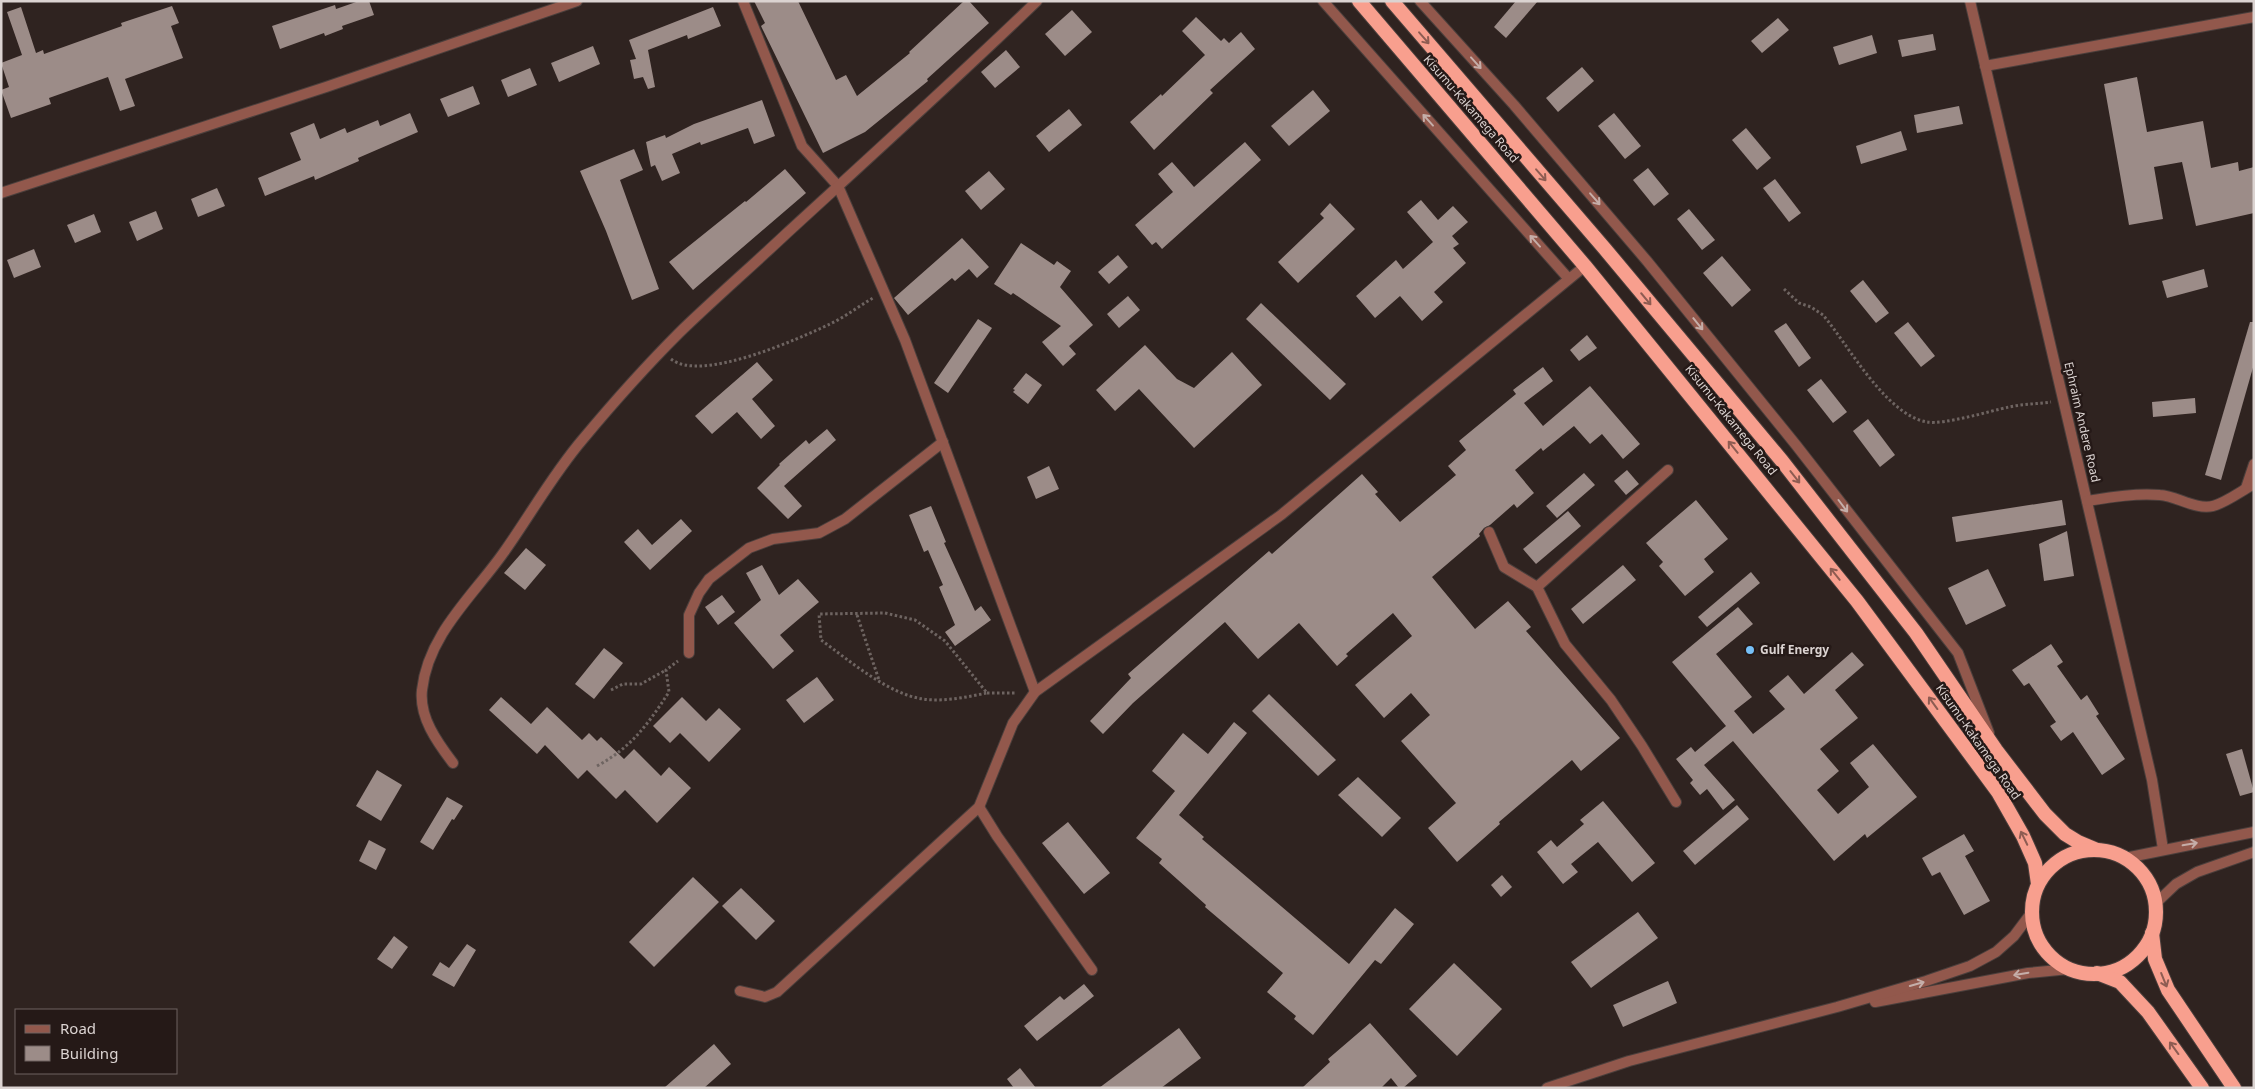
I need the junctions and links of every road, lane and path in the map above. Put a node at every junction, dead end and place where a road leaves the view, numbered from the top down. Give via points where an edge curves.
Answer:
1 (577, 1) edge
2 (743, 1) edge
3 (1037, 1) edge
4 (1323, 1) edge
5 (1359, 1) edge
6 (1392, 1) edge
7 (1420, 1) edge
8 (1970, 1) edge
9 (2254, 17) edge
10 (1985, 66) junction
11 (838, 186) junction
12 (1, 193) edge
13 (1585, 266) junction
14 (1568, 278) junction
15 (1784, 289) dead end
16 (884, 290) junction
17 (677, 364) dead end
18 (2064, 401) junction
19 (943, 442) junction
20 (2254, 464) edge
21 (1668, 470) dead end
22 (2250, 486) edge
23 (2087, 501) junction
24 (1489, 532) dead end
25 (1537, 586) junction
26 (857, 615) junction
27 (689, 653) joint
28 (666, 670) junction
29 (879, 680) junction
30 (611, 690) dead end
31 (1035, 692) junction
32 (987, 693) junction
33 (1996, 750) junction
34 (453, 763) dead end
35 (597, 766) dead end
36 (1676, 802) dead end
37 (979, 807) junction
38 (2254, 832) edge
39 (2163, 849) junction
40 (2097, 850) junction
41 (2254, 852) edge
42 (2125, 858) junction
43 (2038, 884) junction
44 (2155, 904) junction
45 (2032, 912) junction
46 (2152, 933) junction
47 (2069, 969) junction
48 (1092, 970) dead end
49 (2097, 974) junction
50 (740, 990) dead end
51 (1836, 1008) junction
52 (1547, 1088) edge
53 (2202, 1088) edge
54 (2234, 1088) edge

1 - 12 street
2 - 11 street via 802,146
3 - 11 street
14 -> 4 street
5 - 13 highway, Kisumu-Kakamega Road
6 -> 33 highway, Kisumu-Kakamega Road via 1782,461 1916,633
7 -> 33 street via 1647,261 1958,653
8 - 10 street, Ephraim Andere Road
9 - 10 street
10 - 18 street, Ephraim Andere Road
11 - 16 street
11 - 34 street via 679,334 588,432 557,470 503,554 445,628 427,668 422,691 429,727
13 - 14 street
43 -> 13 highway, Kisumu-Kakamega Road via 2035,863 1998,792 1918,682 1857,601
14 - 31 street via 1281,515
15 - 18 path via 1799,303 1823,315 1900,412 1928,423 2011,407
16 - 17 path via 832,323 777,347 716,366
16 - 19 street
18 - 23 street, Ephraim Andere Road
19 - 27 street via 845,519 819,532 773,539 749,548 709,579 689,615
19 - 31 street
20 - 22 street
21 - 25 street
22 - 23 street via 2211,507 2164,495 2146,494
23 - 39 street, Ephraim Andere Road via 2152,780
24 - 25 street via 1504,568
25 - 36 street via 1565,644 1611,700
26 - 29 path
26 - 29 path via 819,614 821,640
26 - 32 path via 884,613 915,620 945,641
27 - 28 path
28 - 30 path via 641,684 623,684
28 - 35 path via 669,692 649,723 618,755
29 - 32 path via 890,689 923,699 953,699
31 - 32 path
31 - 37 street via 1013,723
33 - 40 highway, Kisumu-Kakamega Road via 2045,814 2065,834
37 - 48 street
37 - 50 street via 777,992 765,997
39 -> 38 street
39 - 42 street
40 - 42 highway
40 - 43 highway via 2083,850 2057,862
41 - 44 street via 2197,872 2176,884
42 - 44 highway via 2146,877
43 - 45 highway
44 - 46 highway
45 - 47 highway via 2038,940 2057,962
51 -> 45 street via 1970,966 1996,952 2014,936
46 - 49 highway via 2137,956 2125,965
46 -> 54 highway via 2155,959 2168,990
47 - 49 highway
47 -> 51 street via 2028,973
53 -> 49 highway via 2148,1012 2120,982
51 - 52 street via 1629,1061

